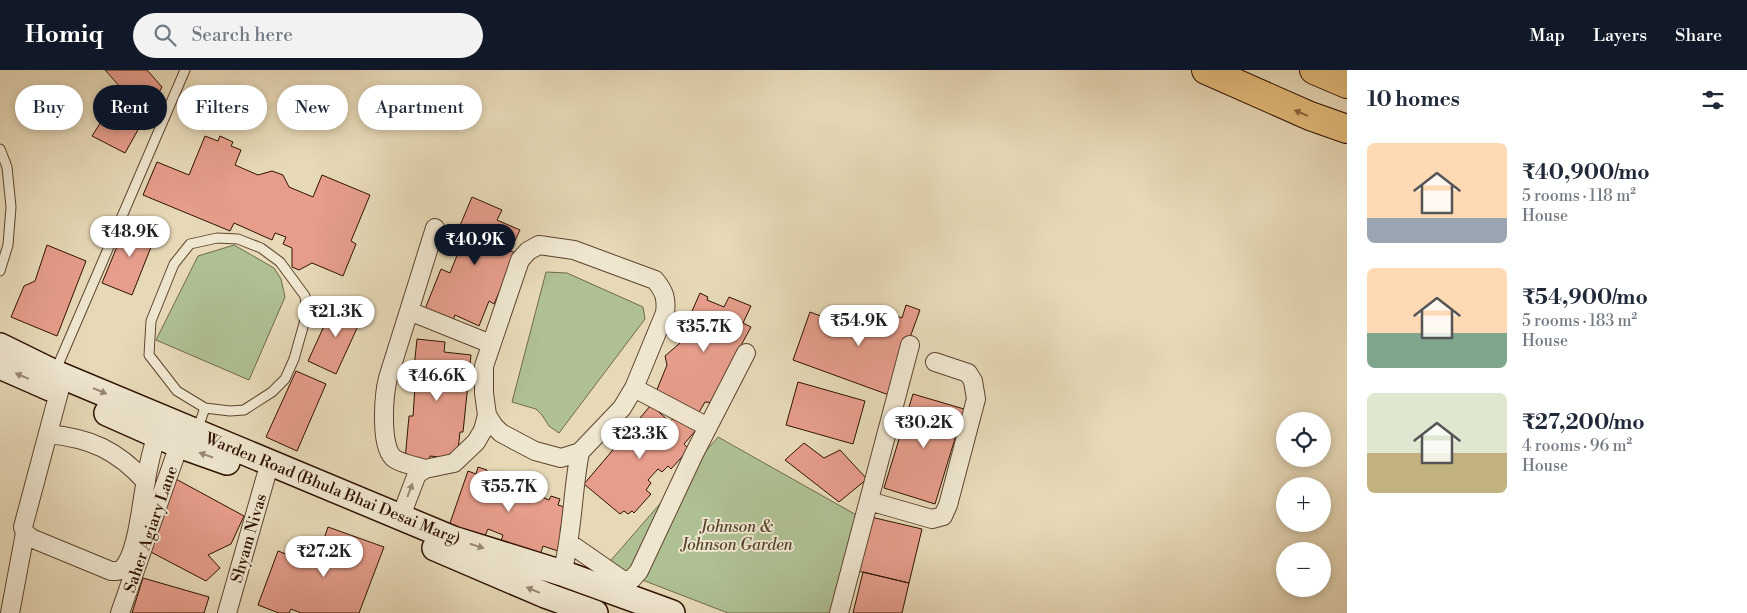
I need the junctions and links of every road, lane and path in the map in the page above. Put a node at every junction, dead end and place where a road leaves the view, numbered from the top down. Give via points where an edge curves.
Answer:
1 (185, 70) edge
2 (1206, 70) edge
3 (1314, 70) edge
4 (1347, 84) edge
5 (1347, 129) edge
6 (0, 149) edge
7 (435, 228) dead end
8 (0, 271) edge
9 (409, 311) junction
10 (491, 344) junction
11 (910, 345) dead end
12 (0, 346) edge
13 (746, 352) dead end
14 (936, 362) dead end
15 (0, 366) edge
16 (57, 382) junction
17 (634, 388) junction
18 (205, 408) junction
19 (487, 415) junction
20 (159, 426) junction
21 (708, 427) junction
22 (48, 434) junction
23 (188, 439) junction
24 (580, 452) junction
25 (268, 469) junction
26 (425, 469) junction
27 (146, 482) junction
28 (869, 501) junction
29 (401, 516) junction
30 (25, 533) junction
31 (569, 543) junction
32 (123, 568) junction
33 (562, 573) junction
34 (555, 606) edge
35 (633, 606) edge
36 (10, 613) edge
37 (107, 613) edge
38 (120, 613) edge
39 (227, 613) edge
40 (595, 613) edge
41 (672, 613) edge
42 (839, 613) edge

1 - 16 lane
5 -> 2 highway
3 - 4 highway
6 - 8 lane via 7,167 11,207 8,245
7 - 9 street
9 - 10 street
9 - 26 street via 385,389 386,443 394,458
10 - 17 street via 520,260 539,245 574,250 655,280 662,288 667,300 666,313
10 - 19 street via 484,366
11 - 28 street
12 - 16 main road, Warden Road (Bhula Bhai Desai Marg)
13 - 21 street
14 - 28 street via 968,373 976,399 943,516 932,519
16 -> 15 main road, Warden Road (Bhula Bhai Desai Marg)
16 - 20 main road, Warden Road (Bhula Bhai Desai Marg)
16 - 22 street
17 - 21 street
17 - 24 street via 622,408
18 - 18 lane via 244,410 272,392 285,379 294,359 307,313 305,296 280,262 261,248 238,239 217,238 190,244 174,264 151,321 149,355 177,391
18 - 23 lane
19 - 24 street via 501,433 535,451 561,458
19 - 26 street via 476,442 454,464
20 - 23 main road, Warden Road (Bhula Bhai Desai Marg)
20 - 27 street
21 - 31 street via 639,571 632,579 618,577
22 - 27 street via 96,444 132,467
22 - 30 street via 23,527
23 - 25 main road, Warden Road (Bhula Bhai Desai Marg)
23 - 38 street, Saher Agiary Lane
24 - 31 street
25 - 29 main road, Warden Road (Bhula Bhai Desai Marg)
34 -> 25 main road, Warden Road (Bhula Bhai Desai Marg)
25 - 39 street, Shyam Nivas
29 -> 26 street via 417,474
27 - 32 street via 142,512 131,553
28 - 42 street
29 -> 33 main road, Warden Road (Bhula Bhai Desai Marg) via 453,539
30 - 32 street via 111,571
30 - 36 street
31 - 33 street
32 - 37 street via 122,583
33 - 35 main road, Warden Road (Bhula Bhai Desai Marg)
34 - 40 main road, Warden Road (Bhula Bhai Desai Marg)
35 - 41 main road, Warden Road (Bhula Bhai Desai Marg)

